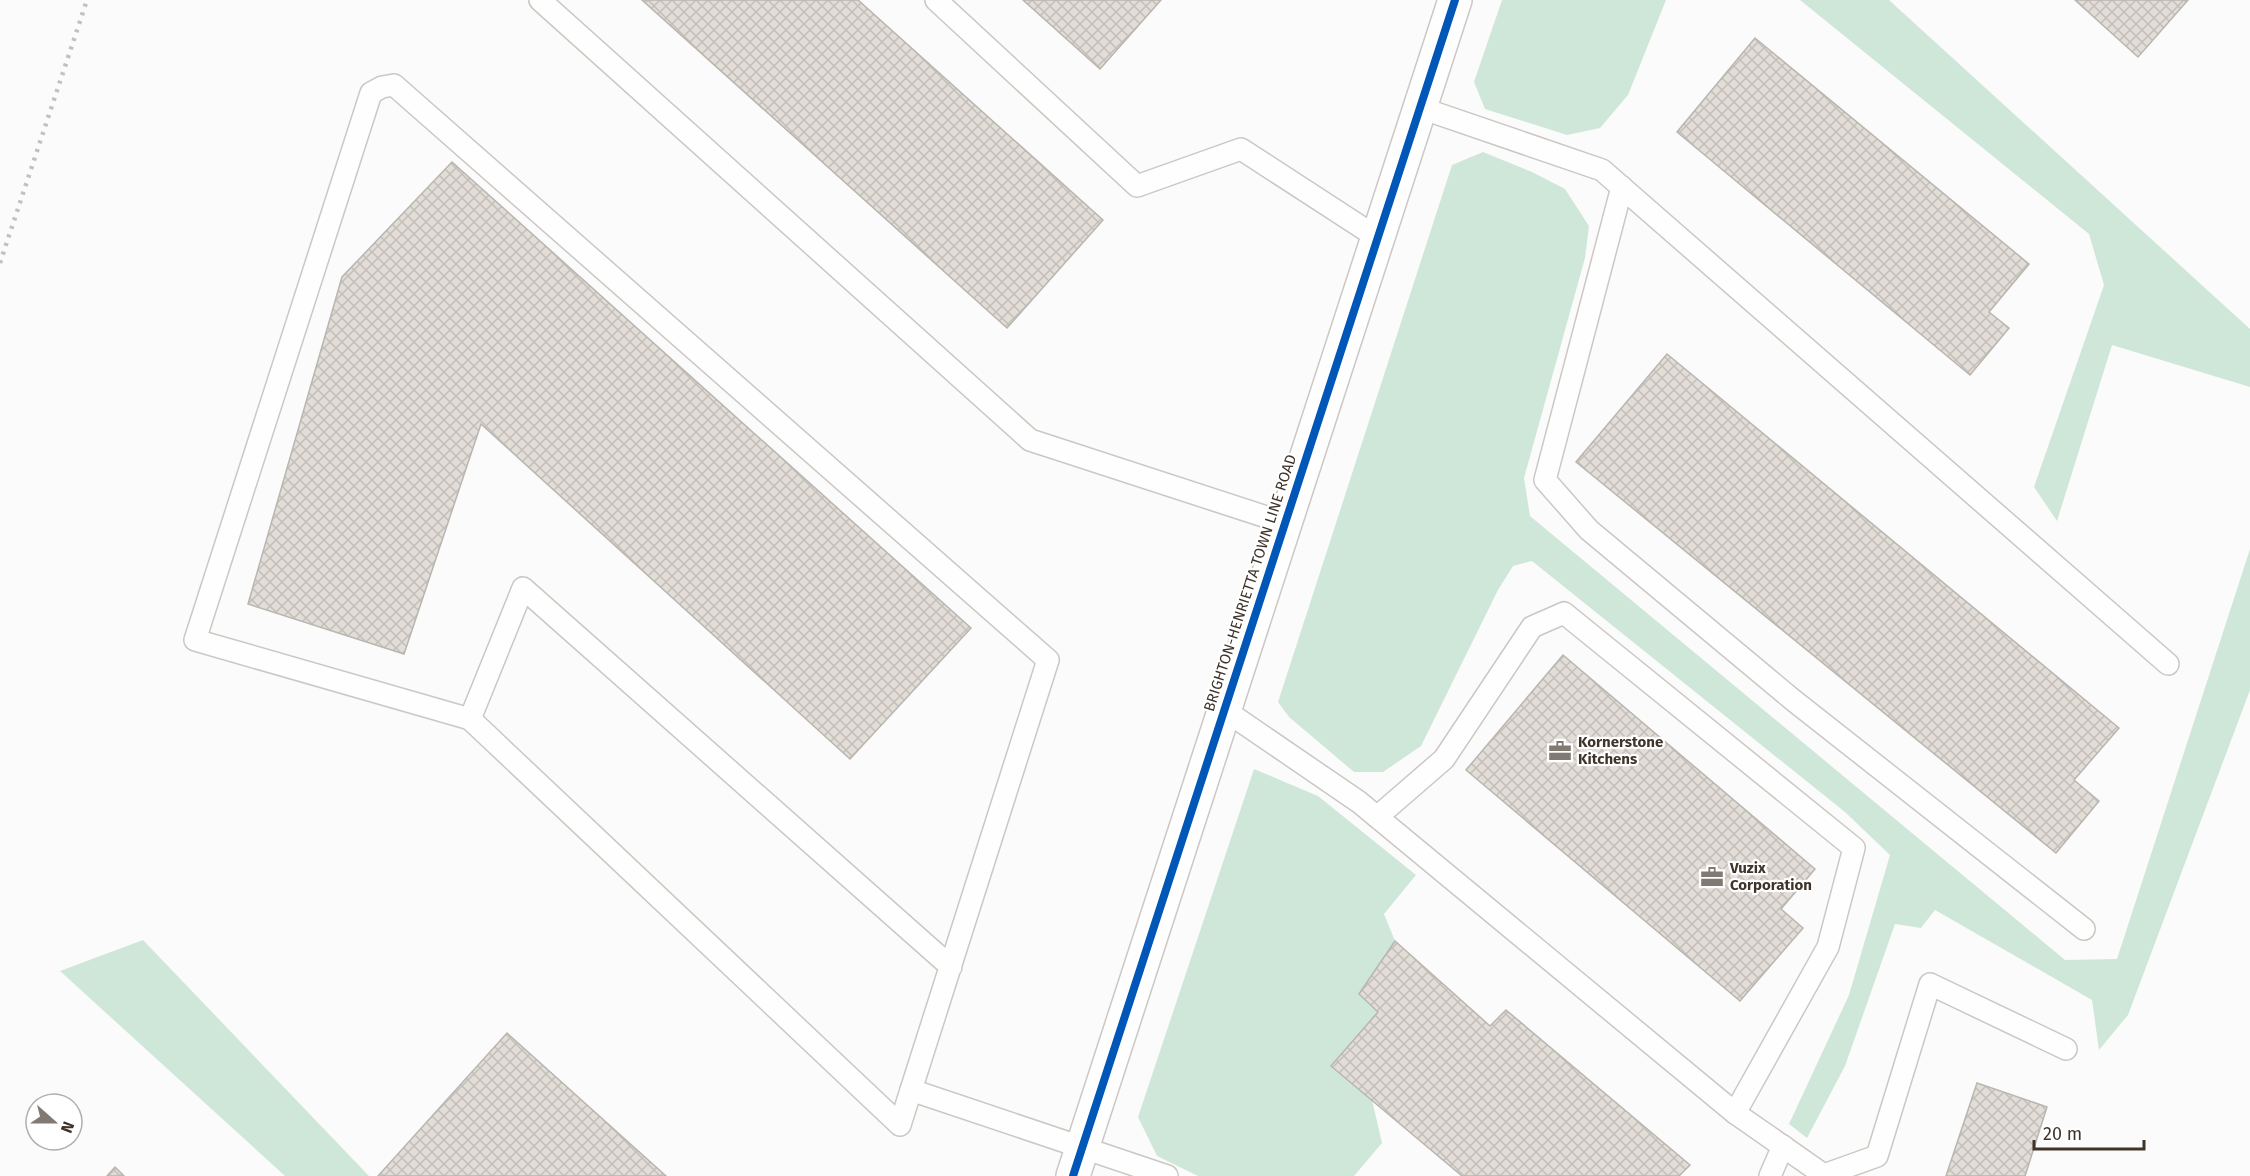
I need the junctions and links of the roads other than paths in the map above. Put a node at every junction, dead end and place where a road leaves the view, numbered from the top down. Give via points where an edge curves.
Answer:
1 (540, 0) edge
2 (936, 0) edge
3 (1455, 0) edge
4 (1421, 108) junction
5 (1622, 188) junction
6 (1378, 238) junction
7 (1285, 523) junction
8 (2168, 664) dead end
9 (1223, 709) junction
10 (470, 719) junction
11 (1377, 816) junction
12 (2084, 929) dead end
13 (951, 966) junction
14 (2066, 1049) dead end
15 (911, 1090) junction
16 (1735, 1113) junction
17 (1783, 1146) junction
18 (1078, 1162) edge
19 (1167, 1176) edge
20 (1770, 1176) edge

1 - 7 lane via 1030,440
2 - 6 lane via 1137,186 1241,149
3 - 4 street, BRIGHTON-HENRIETTA TOWN LINE ROAD
4 - 5 lane via 1602,170
4 - 6 street, BRIGHTON-HENRIETTA TOWN LINE ROAD
5 - 8 lane
5 - 12 lane via 1545,480 1589,530 1803,708
6 - 7 street, BRIGHTON-HENRIETTA TOWN LINE ROAD
7 - 9 street, BRIGHTON-HENRIETTA TOWN LINE ROAD
9 - 11 lane
9 - 18 street, BRIGHTON-HENRIETTA TOWN LINE ROAD
10 - 13 lane via 523,588
10 - 13 lane via 195,640 372,93 382,87 394,86 1048,660
10 - 15 lane via 900,1125
11 - 16 lane
11 - 16 lane via 1444,759 1532,627 1564,613 1854,848 1828,947
13 - 15 lane
14 - 17 lane via 1930,984 1877,1156 1824,1175
15 - 18 lane
16 - 17 lane
17 - 20 lane
18 - 19 lane

